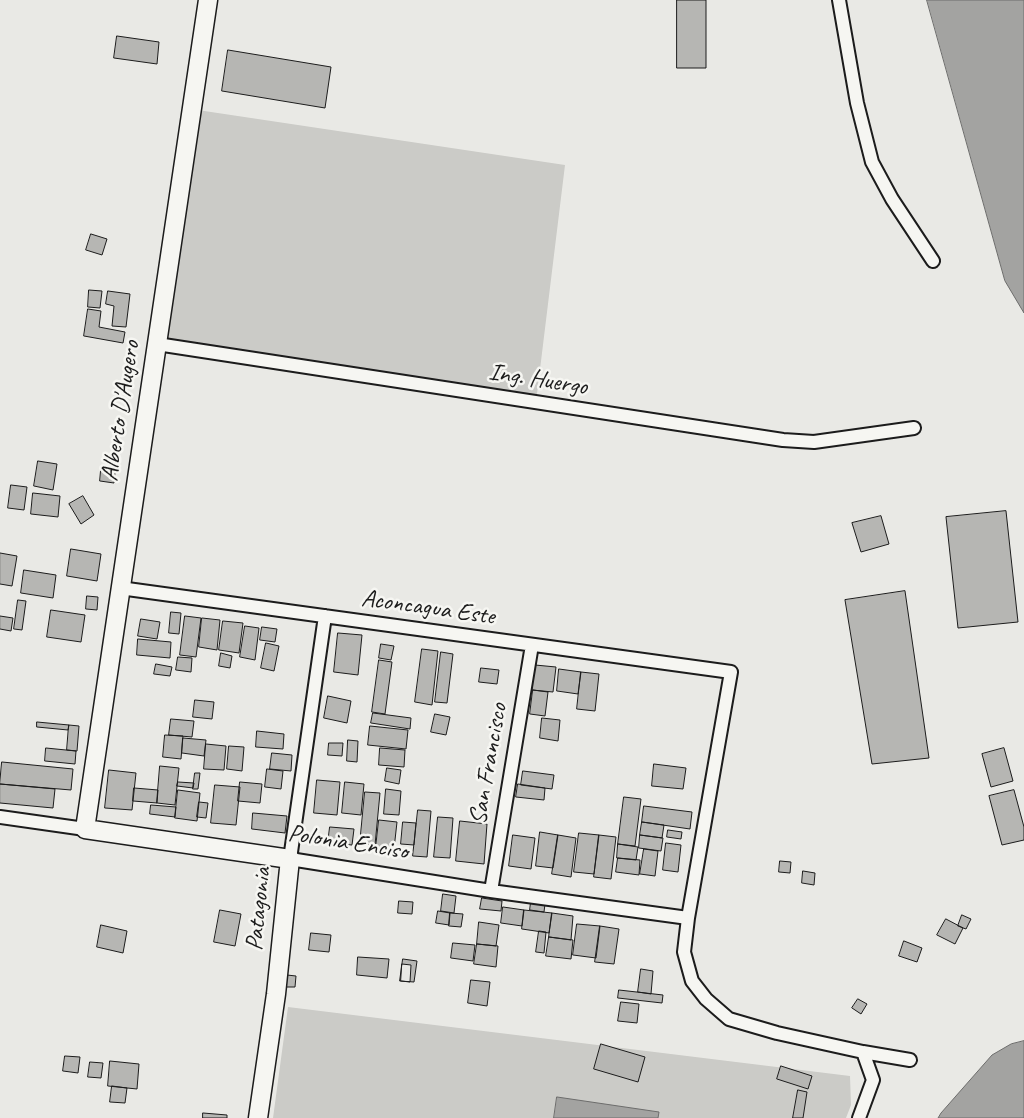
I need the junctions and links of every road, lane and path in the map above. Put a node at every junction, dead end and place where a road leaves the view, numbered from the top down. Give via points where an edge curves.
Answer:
1 (208, 0) edge
2 (840, 0) edge
3 (933, 261) dead end
4 (156, 344) junction
5 (914, 428) dead end
6 (120, 588) junction
7 (325, 616) junction
8 (532, 645) junction
9 (0, 817) edge
10 (85, 829) junction
11 (290, 859) junction
12 (491, 891) junction
13 (688, 918) junction
14 (862, 1052) junction
15 (910, 1060) dead end
16 (258, 1118) edge
17 (859, 1118) edge

1 - 4 main road, Alberto D'Augero
2 - 3 street via 857,103 872,162
4 - 5 street, Ing. Huergo via 783,440 814,442
4 - 6 main road, Alberto D'Augero
6 - 7 street, Aconcagua Este
6 - 10 main road, Alberto D'Augero
7 - 8 street, Aconcagua Este
7 - 11 street, Patagonia
8 - 12 street, San Francisco
8 - 13 street, Aconcagua Este via 731,672
9 - 10 street, Polonia Enciso
10 - 11 main road, Polonia Enciso
11 - 12 street, Polonia Enciso
11 - 16 main road, Patagonia via 276,994
12 - 13 street, Polonia Enciso
13 - 14 street via 684,952 692,981 706,999 729,1019
14 - 15 street
14 - 17 street via 872,1080

